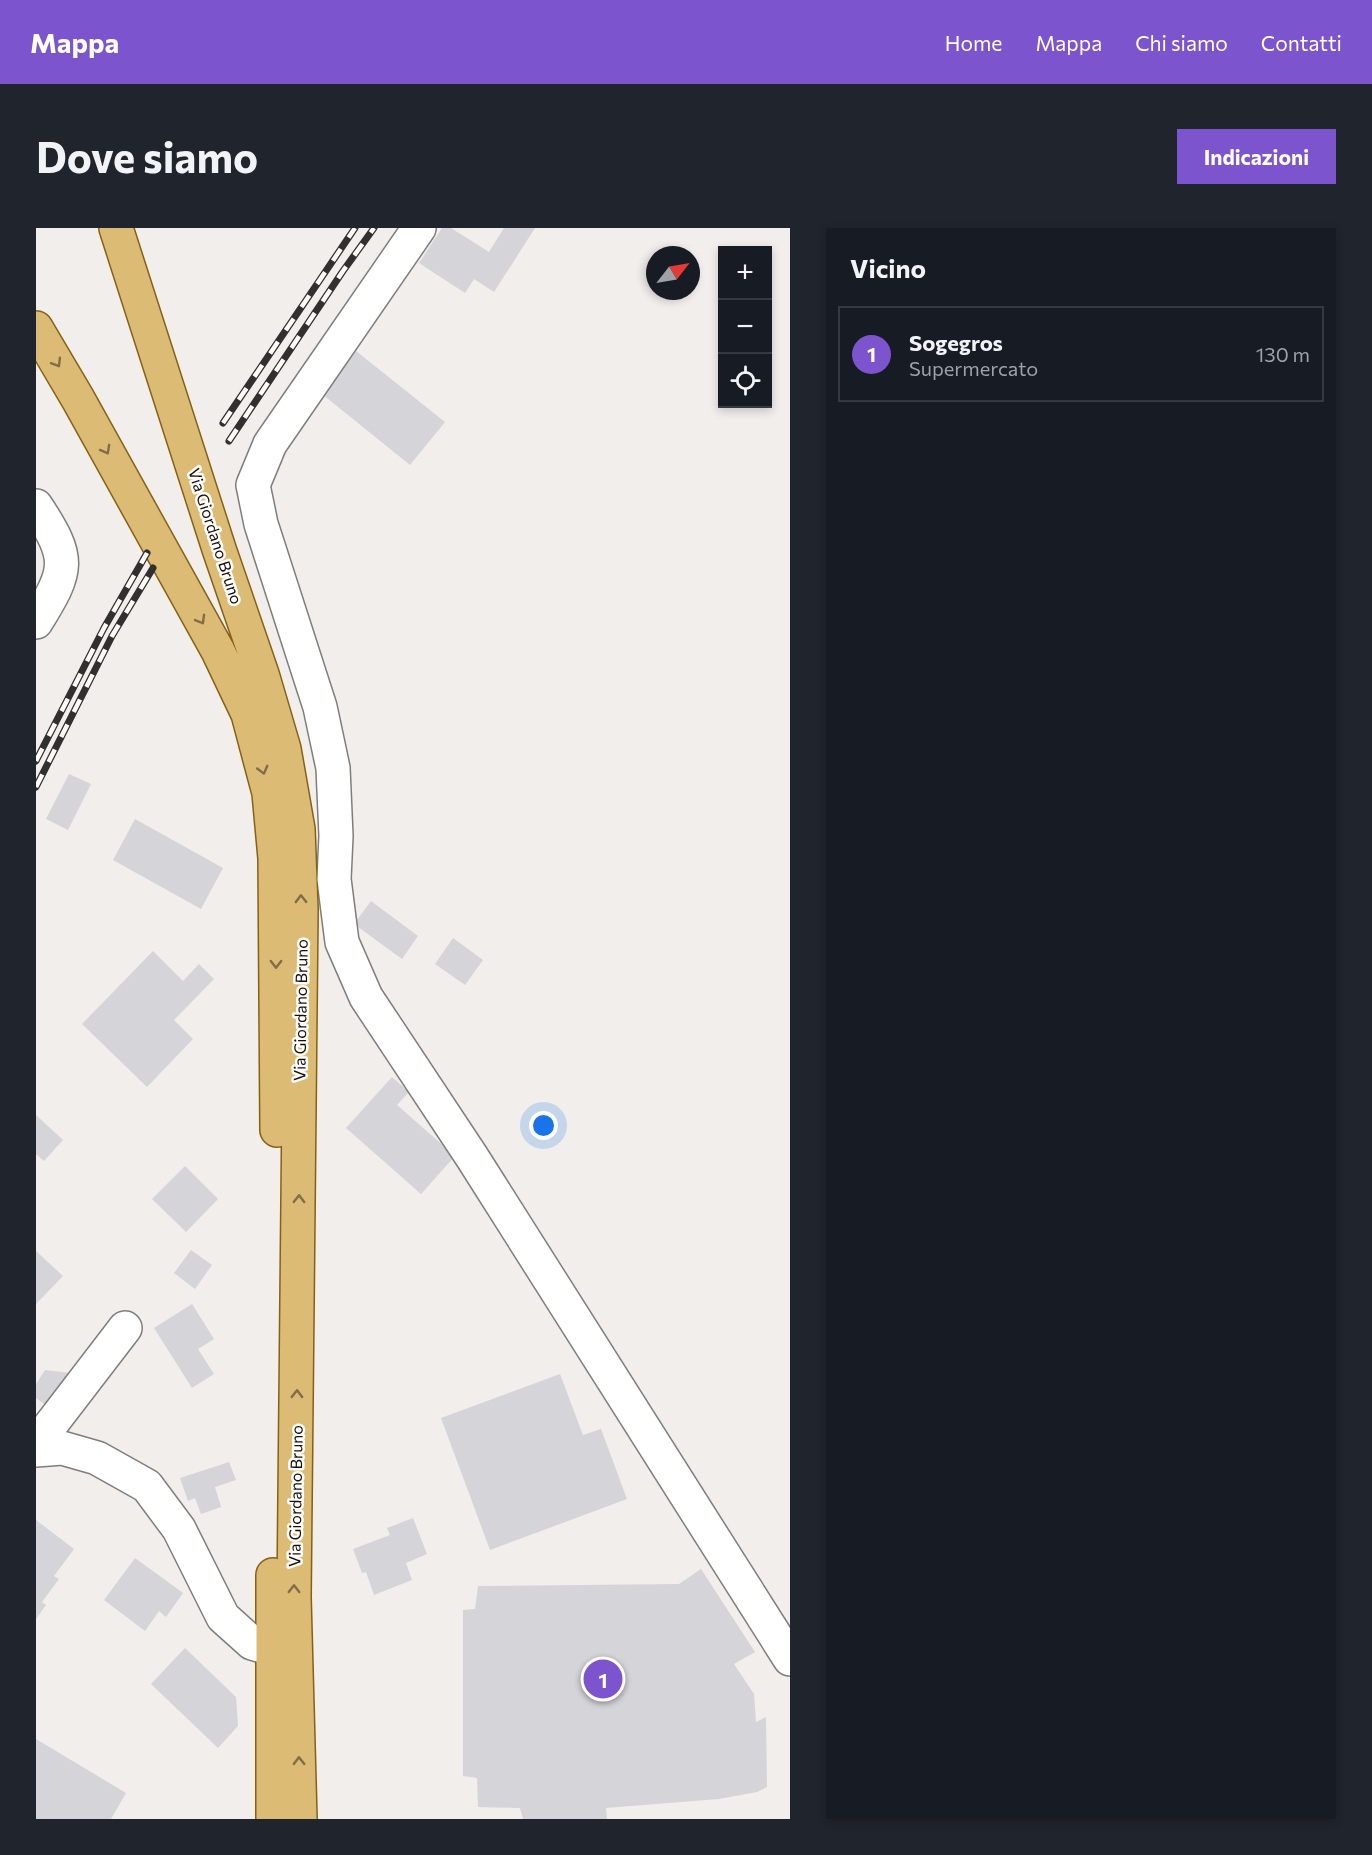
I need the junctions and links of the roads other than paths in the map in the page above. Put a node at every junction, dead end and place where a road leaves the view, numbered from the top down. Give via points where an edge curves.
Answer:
1 (116, 228) edge
2 (131, 228) edge
3 (419, 228) edge
4 (36, 328) edge
5 (153, 339) junction
6 (36, 506) edge
7 (36, 622) edge
8 (125, 1328) dead end
9 (36, 1444) edge
10 (36, 1450) edge
11 (284, 1648) junction
12 (790, 1659) edge
13 (273, 1819) edge
14 (300, 1819) edge

1 - 5 main road, Via Giordano Bruno
2 - 5 main road
3 - 12 street via 270,444 253,485 261,524 320,707 333,768 334,879 342,942 366,997 472,1156
4 -> 11 main road, Via Giordano Bruno via 218,651 248,714 269,793 275,858
11 -> 5 main road, Via Giordano Bruno via 294,1598 301,909 298,829 284,749 262,674
6 - 7 street via 54,533 63,560 57,588
8 - 9 street
10 - 11 street via 62,1448 97,1458 147,1486 179,1529 223,1617 252,1643
11 - 13 main road, Via Giordano Bruno
14 -> 11 main road, Via Giordano Bruno

